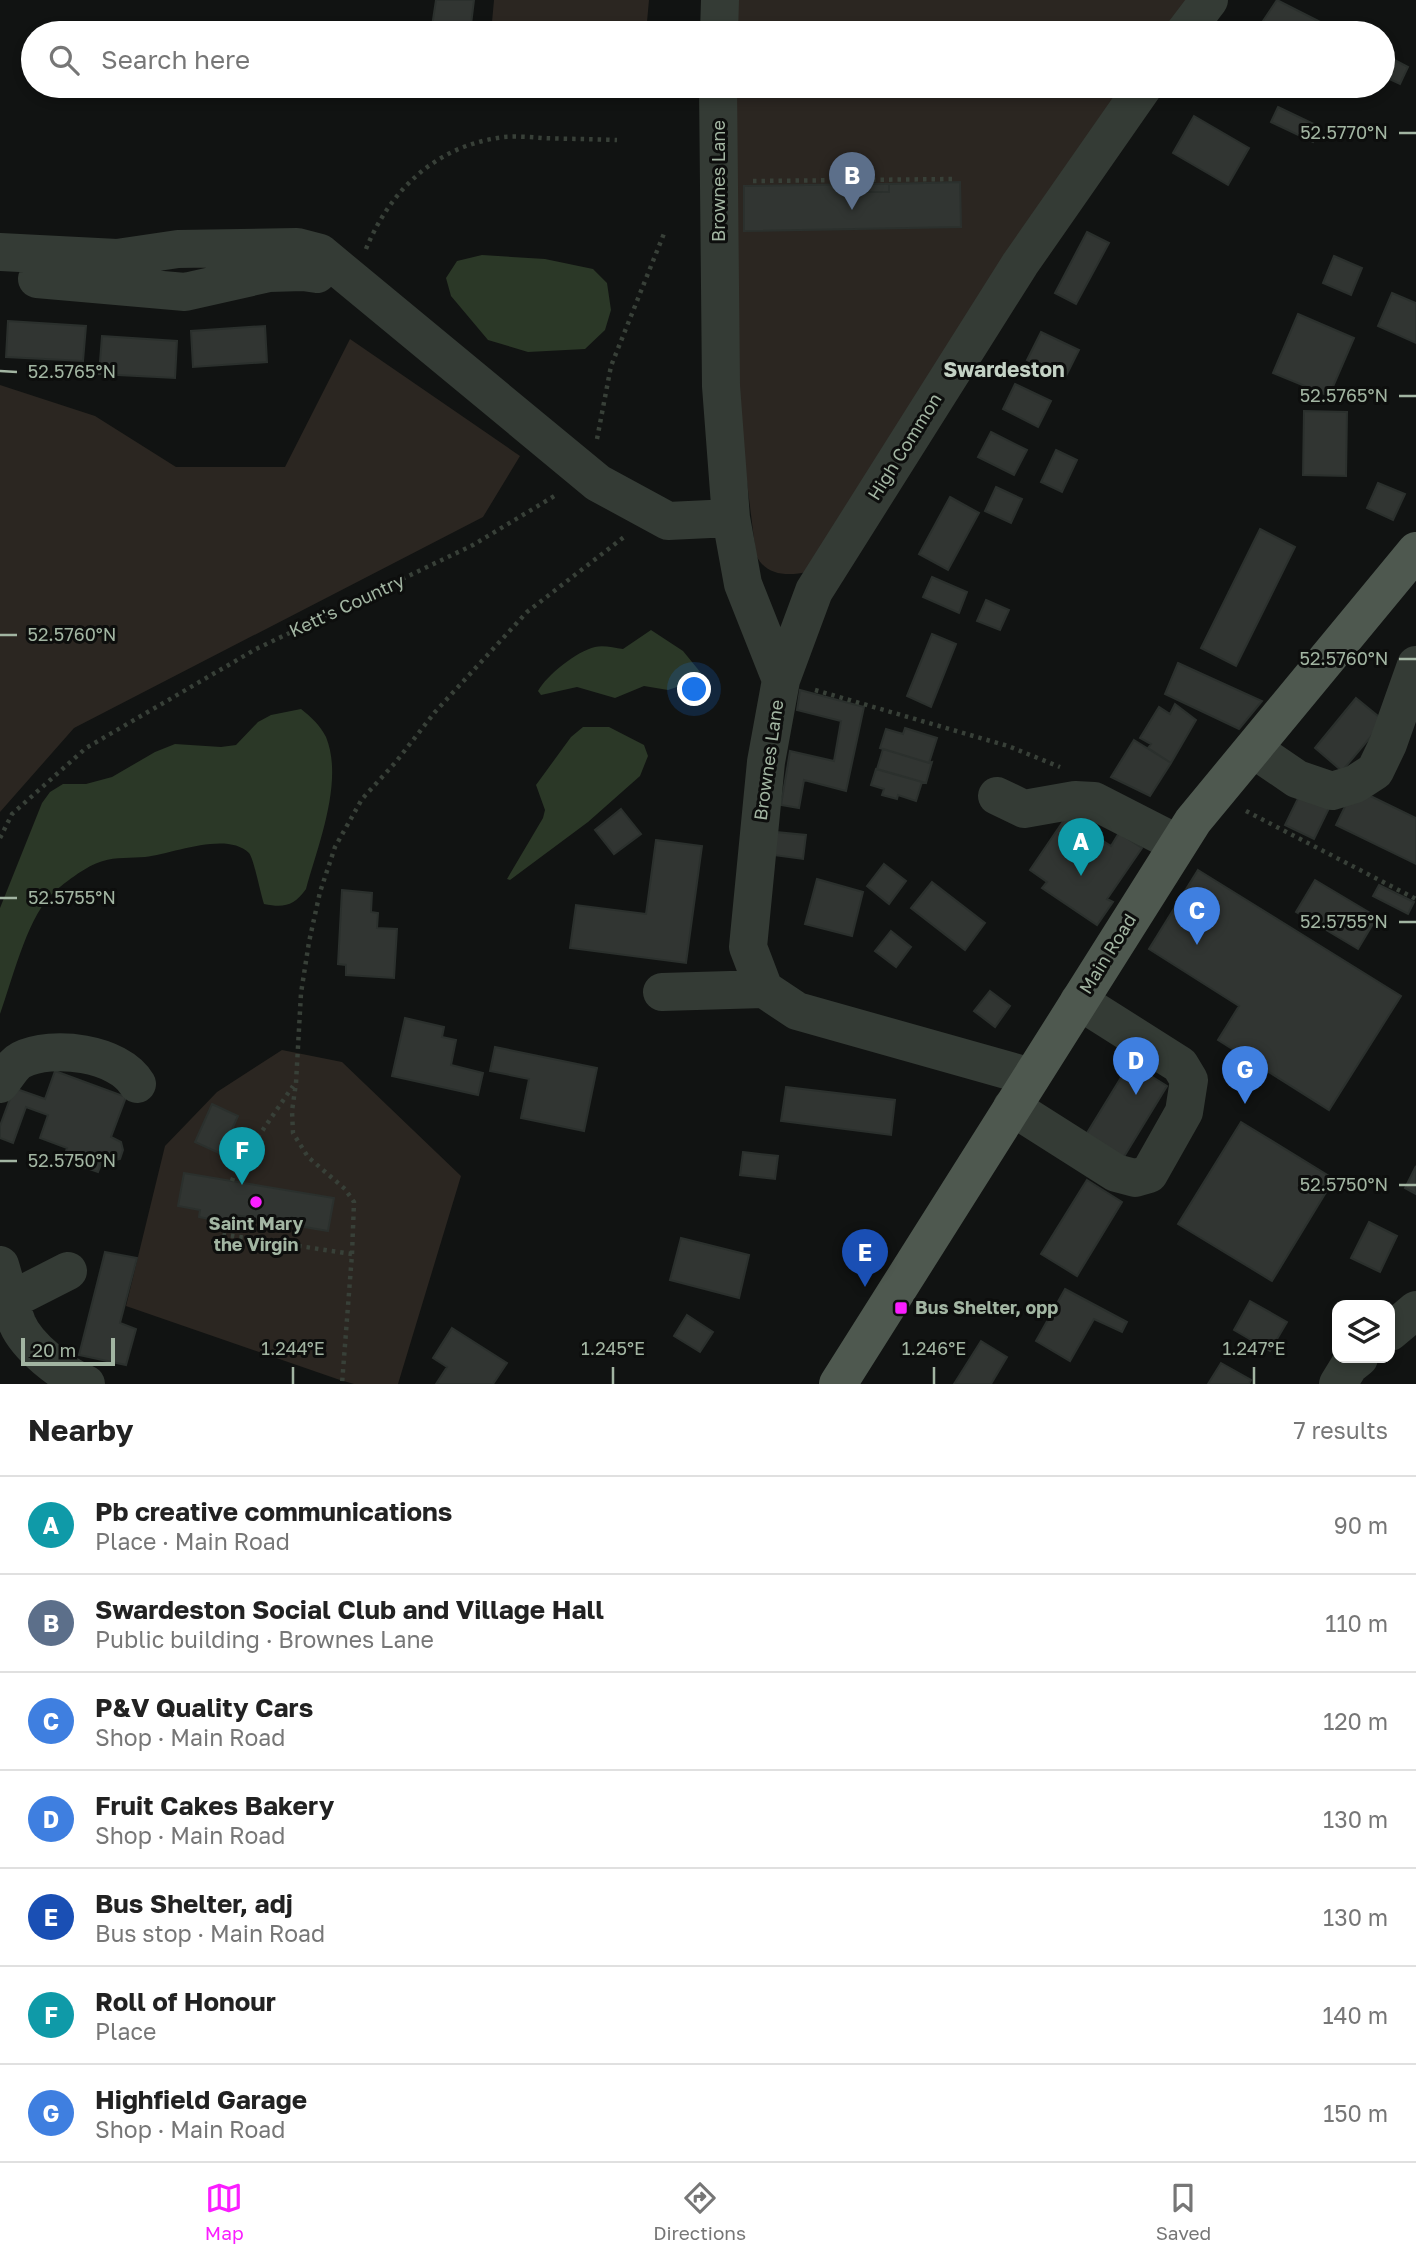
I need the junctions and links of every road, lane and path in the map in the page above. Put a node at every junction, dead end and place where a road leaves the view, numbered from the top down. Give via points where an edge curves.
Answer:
1 (720, 0) edge
2 (1209, 0) edge
3 (719, 21) edge
4 (1193, 21) edge
5 (718, 98) edge
6 (1136, 98) edge
7 (617, 140) dead end
8 (955, 179) dead end
9 (719, 181) junction
10 (665, 231) dead end
11 (0, 252) edge
12 (0, 276) edge
13 (353, 281) junction
14 (594, 479) junction
15 (731, 518) junction
16 (668, 521) junction
17 (1416, 551) edge
18 (1416, 665) edge
19 (780, 680) junction
20 (1253, 749) junction
21 (1070, 771) dead end
22 (1214, 795) junction
23 (997, 796) dead end
24 (0, 838) edge
25 (1178, 844) junction
26 (1416, 899) edge
27 (764, 989) junction
28 (662, 992) dead end
29 (1079, 1001) junction
30 (296, 1083) junction
31 (0, 1084) edge
32 (137, 1084) dead end
33 (1021, 1092) junction
34 (232, 1181) dead end
35 (220, 1228) dead end
36 (352, 1254) junction
37 (68, 1271) dead end
38 (6, 1283) edge
39 (1416, 1310) edge
40 (1395, 1328) edge
41 (1353, 1363) edge
42 (86, 1384) edge
43 (342, 1384) edge
44 (838, 1384) edge
45 (1338, 1384) edge

1 - 3 street
2 - 4 street
5 - 9 street, Brownes Lane
6 - 19 street, High Common via 1020,264 814,591
7 - 13 path via 506,137 464,145 428,164 398,193 373,233
8 - 9 path
9 - 15 street, Brownes Lane via 721,386
10 - 14 path via 611,366
11 - 13 street via 117,258 178,249 297,247 320,253
12 - 13 street via 185,292 269,272 303,271
13 - 14 street
14 - 16 street
14 - 24 path, Kett's Country via 553,496 473,545 256,649 86,748 12,814
15 - 16 street
15 - 19 street, Brownes Lane via 743,584
16 - 30 path via 627,535 527,612 362,799 335,847 320,892 301,993
17 - 20 main road, Main Road
18 - 20 street via 1375,771 1355,784 1332,791 1297,779
19 - 21 path via 1008,746
19 - 27 street, Brownes Lane via 766,762 748,947
20 - 22 main road, Main Road
22 - 25 main road, Main Road
22 - 26 path
23 - 25 street via 1024,809 1075,800 1094,802
25 - 29 main road, Main Road
27 - 28 street
27 - 33 street via 797,1011
29 - 33 main road, Main Road
29 - 33 street via 1180,1065 1189,1080 1184,1112 1149,1174 1135,1178 1116,1173
30 - 34 path
30 - 36 path via 293,1133 308,1157 354,1202
31 - 32 street via 20,1060 50,1052 79,1053 113,1063
33 - 44 main road, Main Road
35 - 36 path via 219,1234
36 - 43 path
37 - 38 street
38 - 42 street via 18,1325 44,1358
39 - 40 street
41 - 45 street

